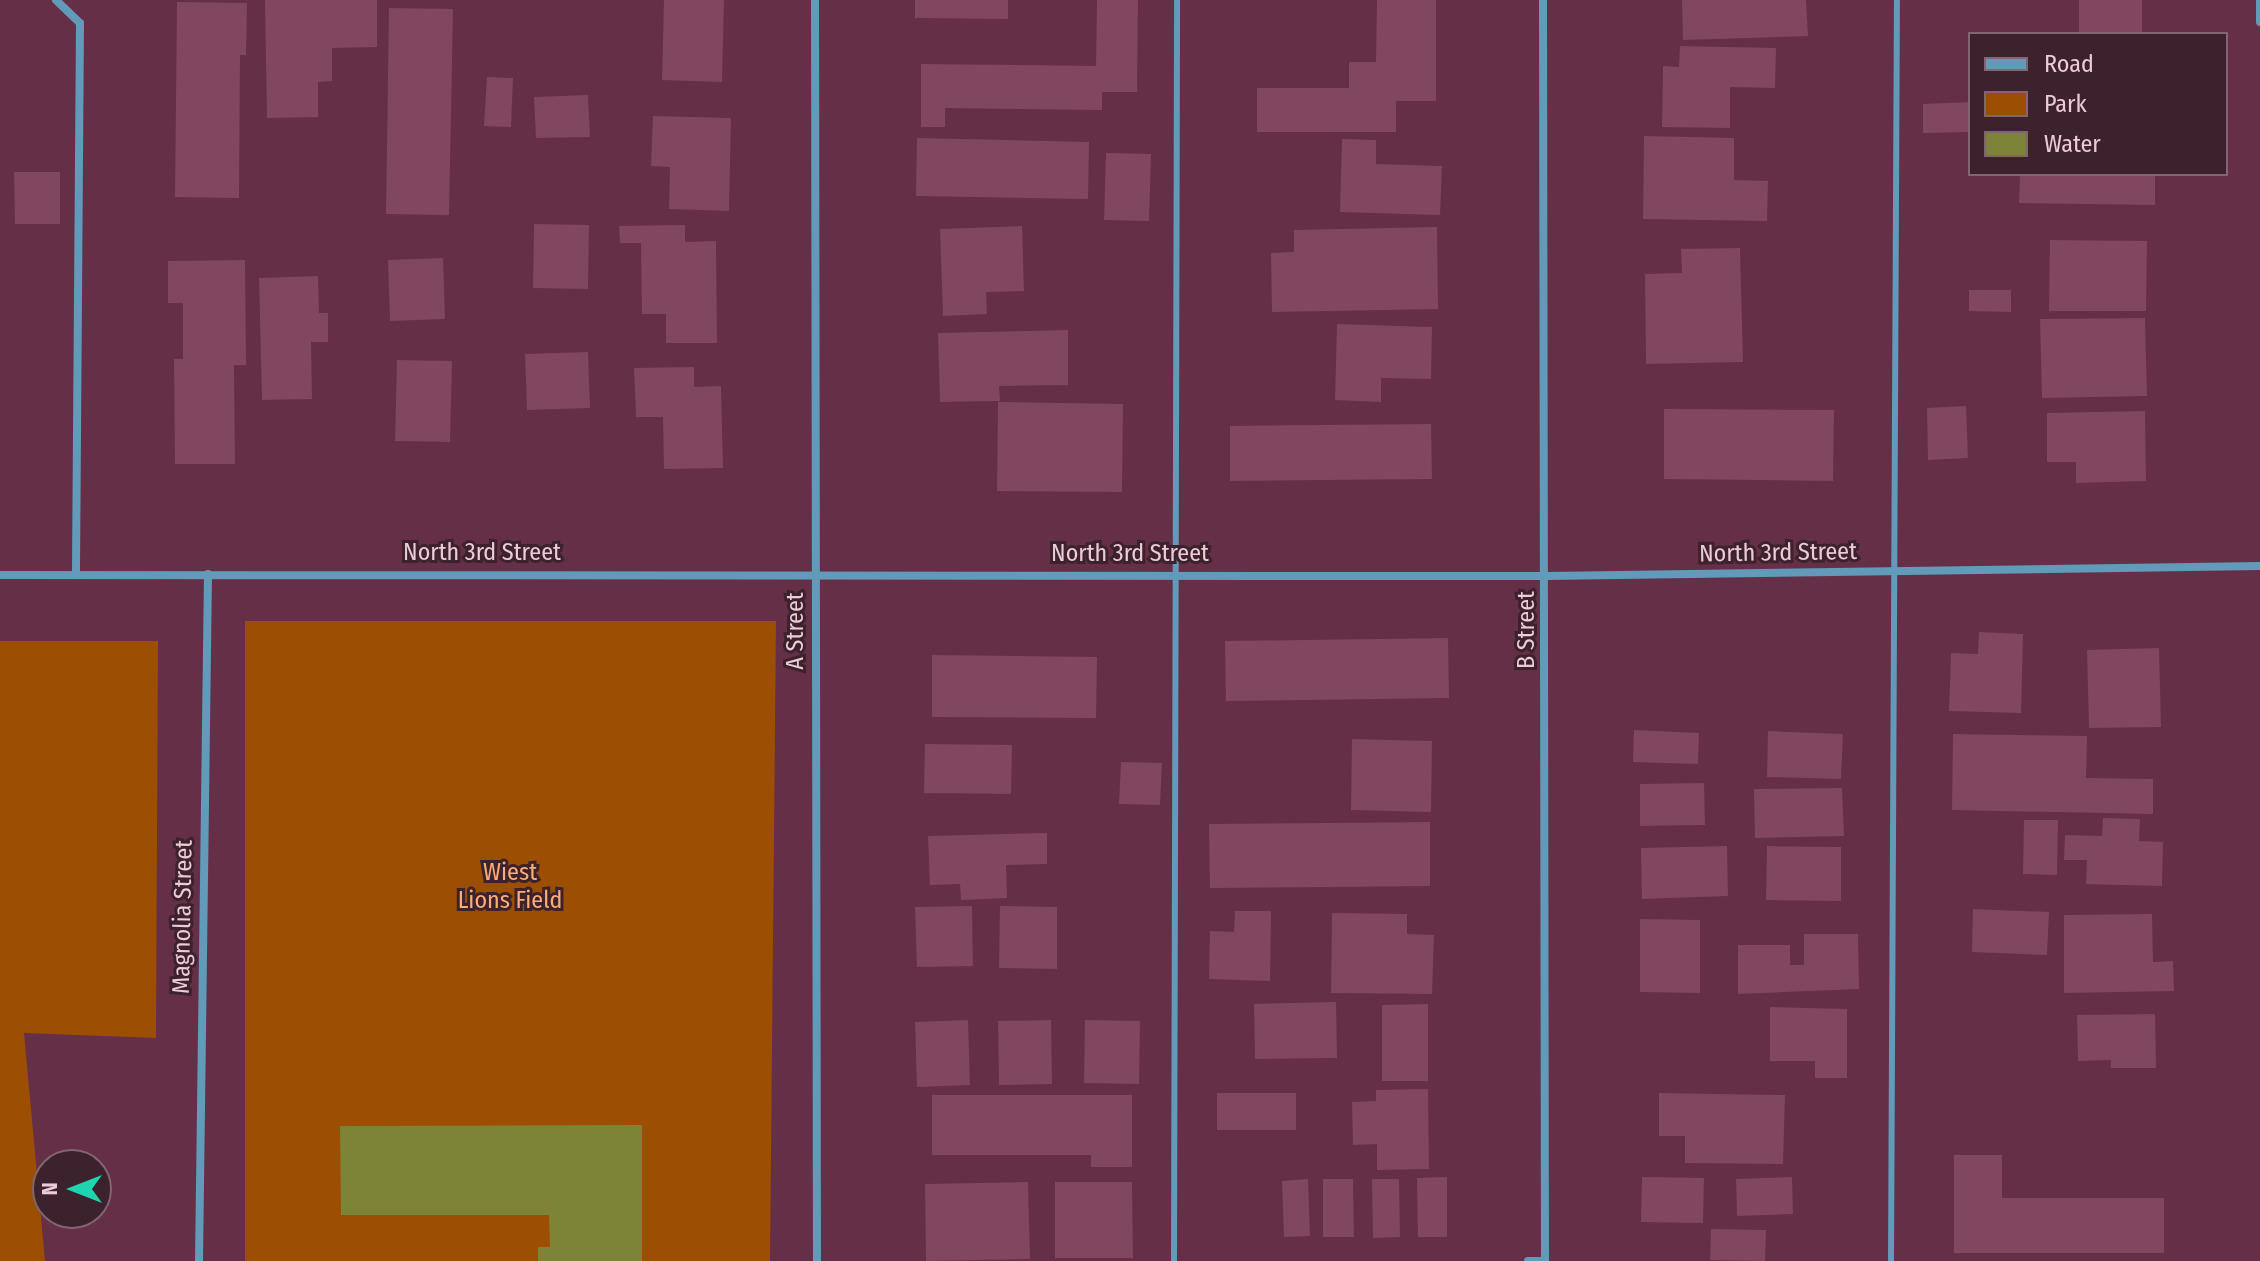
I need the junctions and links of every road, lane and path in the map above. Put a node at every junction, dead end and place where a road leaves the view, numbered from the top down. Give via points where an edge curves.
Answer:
1 (56, 0) edge
2 (815, 0) edge
3 (1177, 0) edge
4 (1543, 0) edge
5 (1897, 0) edge
6 (2260, 0) edge
7 (2260, 22) edge
8 (2260, 566) edge
9 (1891, 571) junction
10 (816, 573) junction
11 (208, 574) junction
12 (0, 575) edge
13 (76, 575) junction
14 (1177, 575) junction
15 (1547, 576) junction
16 (199, 1261) edge
17 (817, 1261) edge
18 (1174, 1261) edge
19 (1528, 1261) edge
20 (1545, 1261) edge
21 (1891, 1261) edge

1 - 13 street via 80,23
2 - 10 street, A Street
3 - 14 lane
4 - 15 street, B Street
5 - 9 lane
6 - 7 street
8 - 9 street, North 3rd Street
9 - 15 street, North 3rd Street
9 - 21 lane
10 - 11 street, North 3rd Street
10 - 14 street, North 3rd Street
10 - 17 street, A Street
11 - 13 street, North 3rd Street
11 - 16 street, Magnolia Street
12 - 13 street, North 3rd Street
14 - 15 street, North 3rd Street
14 - 18 lane
15 - 20 street, B Street
19 - 20 street

